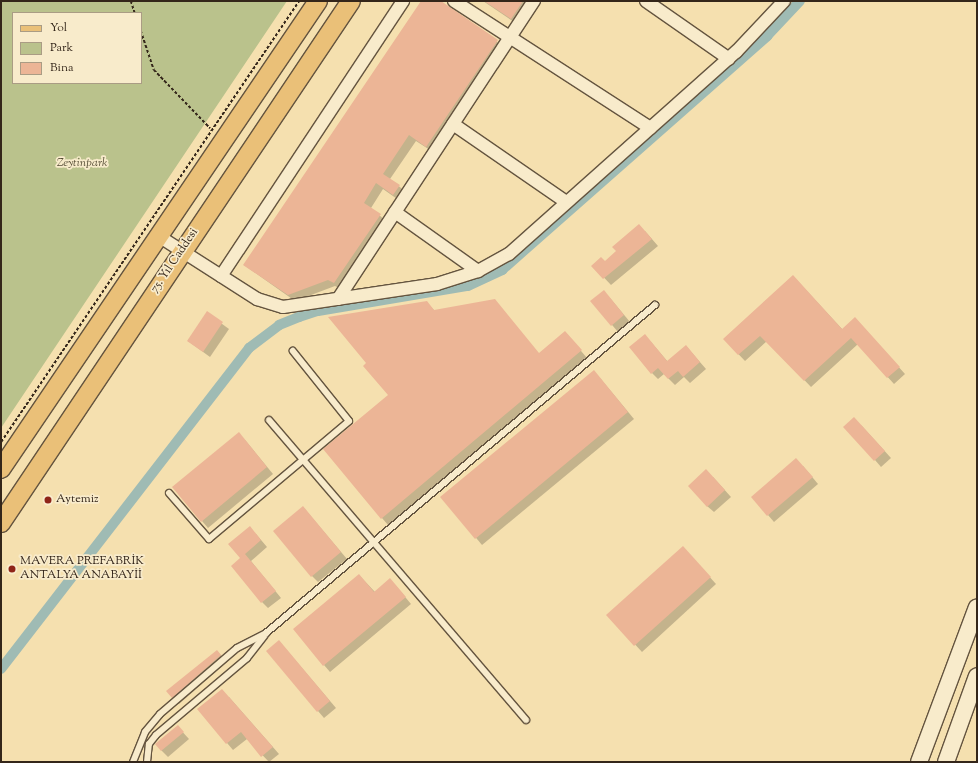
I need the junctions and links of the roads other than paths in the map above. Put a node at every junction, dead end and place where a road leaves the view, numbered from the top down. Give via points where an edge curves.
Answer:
1 (318, 1) edge
2 (351, 1) edge
3 (403, 1) edge
4 (454, 1) edge
5 (534, 1) edge
6 (646, 1) edge
7 (784, 1) edge
8 (510, 38) junction
9 (728, 59) junction
10 (453, 124) junction
11 (650, 128) junction
12 (566, 202) junction
13 (395, 212) junction
14 (157, 235) junction
15 (181, 251) junction
16 (478, 271) junction
17 (221, 276) junction
18 (338, 299) junction
19 (655, 305) dead end
20 (293, 351) dead end
21 (269, 420) dead end
22 (303, 460) junction
23 (1, 469) edge
24 (169, 493) dead end
25 (1, 523) edge
26 (373, 543) junction
27 (977, 608) edge
28 (266, 633) junction
29 (977, 676) edge
30 (526, 720) dead end
31 (142, 738) junction
32 (150, 743) junction
33 (133, 762) edge
34 (147, 762) edge
35 (919, 762) edge
36 (946, 762) edge

1 - 14 main road
2 - 15 main road, 75. Yıl Caddesi
3 - 17 street
4 - 8 street
5 - 8 street
6 - 9 street
7 - 9 street
8 - 10 street
8 - 11 street
9 - 11 street
10 - 12 street
10 - 13 street
11 - 12 street
12 - 16 street via 509,254
13 - 16 street
13 - 18 street
14 - 15 street
14 - 23 main road
15 - 17 street
15 - 25 main road, 75. Yıl Caddesi
16 - 18 street via 437,284
17 - 18 street via 257,299 283,307
19 - 26 lane
20 - 22 lane via 349,421
21 - 22 lane
22 - 24 lane via 209,539
22 - 26 lane
26 - 28 lane
26 - 30 lane
27 - 35 main road
28 - 31 lane via 238,648 160,714
28 - 32 lane via 247,658
29 - 36 main road
31 - 32 lane
31 - 33 lane
32 - 34 lane

